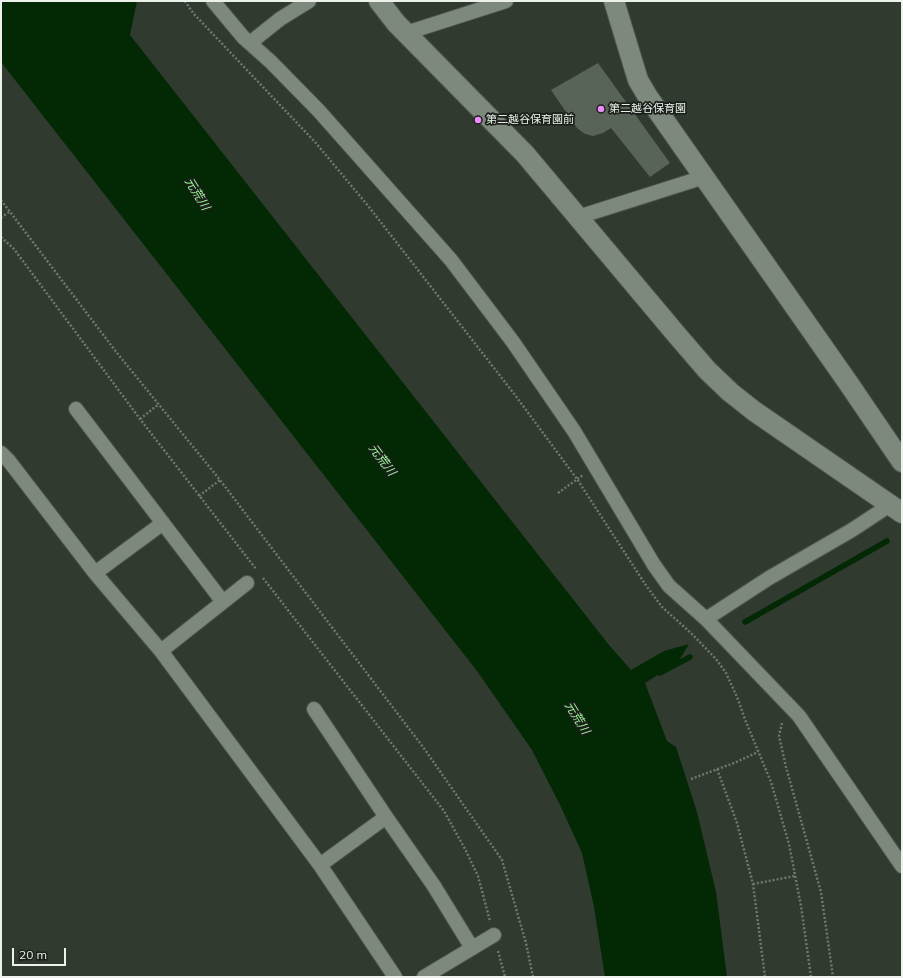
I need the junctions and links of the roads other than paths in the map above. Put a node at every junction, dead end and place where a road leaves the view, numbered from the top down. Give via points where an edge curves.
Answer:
1 (213, 1) edge
2 (309, 1) edge
3 (379, 1) edge
4 (506, 1) edge
5 (614, 1) edge
6 (406, 33) junction
7 (250, 43) junction
8 (704, 176) junction
9 (578, 217) junction
10 (76, 409) dead end
11 (1, 454) edge
12 (902, 462) edge
13 (896, 509) edge
14 (163, 523) junction
15 (95, 573) junction
16 (247, 583) dead end
17 (223, 602) junction
18 (706, 619) junction
19 (161, 651) junction
20 (314, 709) dead end
21 (386, 817) junction
22 (320, 864) junction
23 (902, 866) edge
24 (494, 935) road end
25 (472, 948) junction
26 (396, 977) edge
27 (424, 977) edge

1 - 7 street
2 - 7 street via 280,19
3 - 6 street
4 - 6 street
5 - 8 street via 638,80
6 - 9 street via 525,154
7 - 18 street via 319,111 451,260 574,431 654,565 669,586
8 - 9 street
8 - 12 street
9 - 13 street via 707,370 730,392
10 - 14 street
11 - 15 street
13 - 18 street via 852,530 769,578
14 - 15 street
14 - 17 street
15 - 19 street
16 - 17 street
17 - 19 street
18 - 23 street via 799,716
19 - 22 street
20 - 21 street
21 - 22 street
21 - 25 street via 434,886
22 - 26 street
24 - 25 street
25 - 27 street

